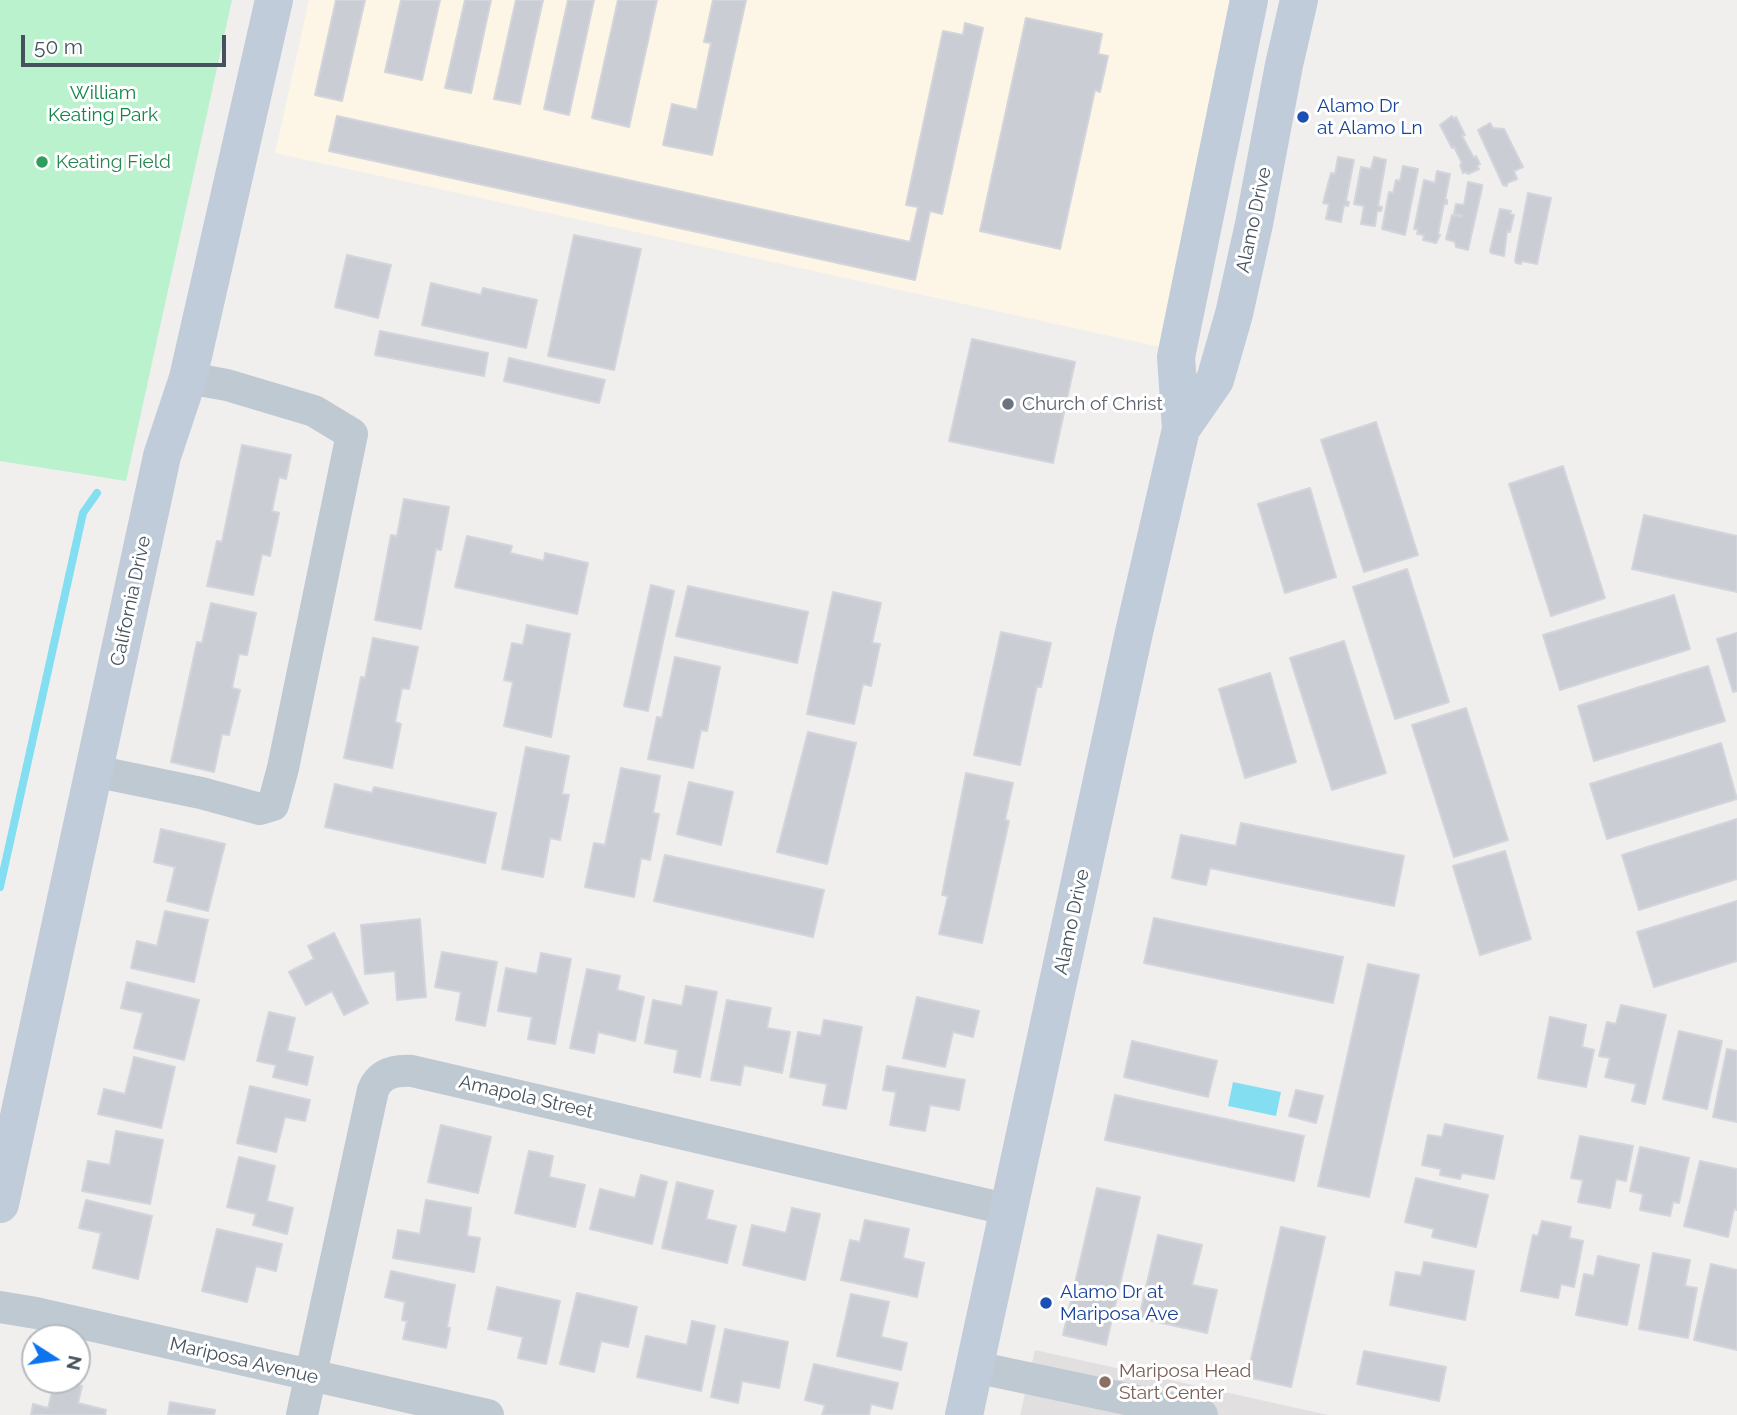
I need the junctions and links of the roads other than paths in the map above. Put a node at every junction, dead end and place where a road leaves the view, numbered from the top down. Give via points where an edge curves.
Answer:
1 (274, 0) edge
2 (1249, 0) edge
3 (1299, 0) edge
4 (1240, 45) junction
5 (1216, 376) junction
6 (188, 378) junction
7 (1181, 429) junction
8 (94, 771) junction
9 (0, 1204) edge
10 (1010, 1210) junction
11 (0, 1307) edge
12 (975, 1367) junction
13 (310, 1377) junction
14 (302, 1415) edge
15 (488, 1415) edge
16 (964, 1415) edge
17 (1199, 1415) edge

1 - 6 main road, California Drive
2 - 4 main road, Alamo Drive
3 - 5 main road, Alamo Drive via 1254,224
4 - 5 main road via 1246,103 1240,164 1209,330
4 - 7 main road, Alamo Drive via 1176,357
5 - 7 main road, Alamo Drive
6 - 8 main road, California Drive via 162,456
6 - 8 street via 314,411 352,434 283,768 273,805 260,808
7 - 10 main road, Alamo Drive
8 - 9 main road, California Drive
10 - 12 main road, Alamo Drive
10 - 13 street, Amapola Street via 400,1070 382,1077 373,1090
11 - 13 street, Mariposa Avenue
12 - 16 main road, Alamo Drive
12 - 17 street
13 - 14 street, Amapola Street
13 - 15 street, Mariposa Avenue

